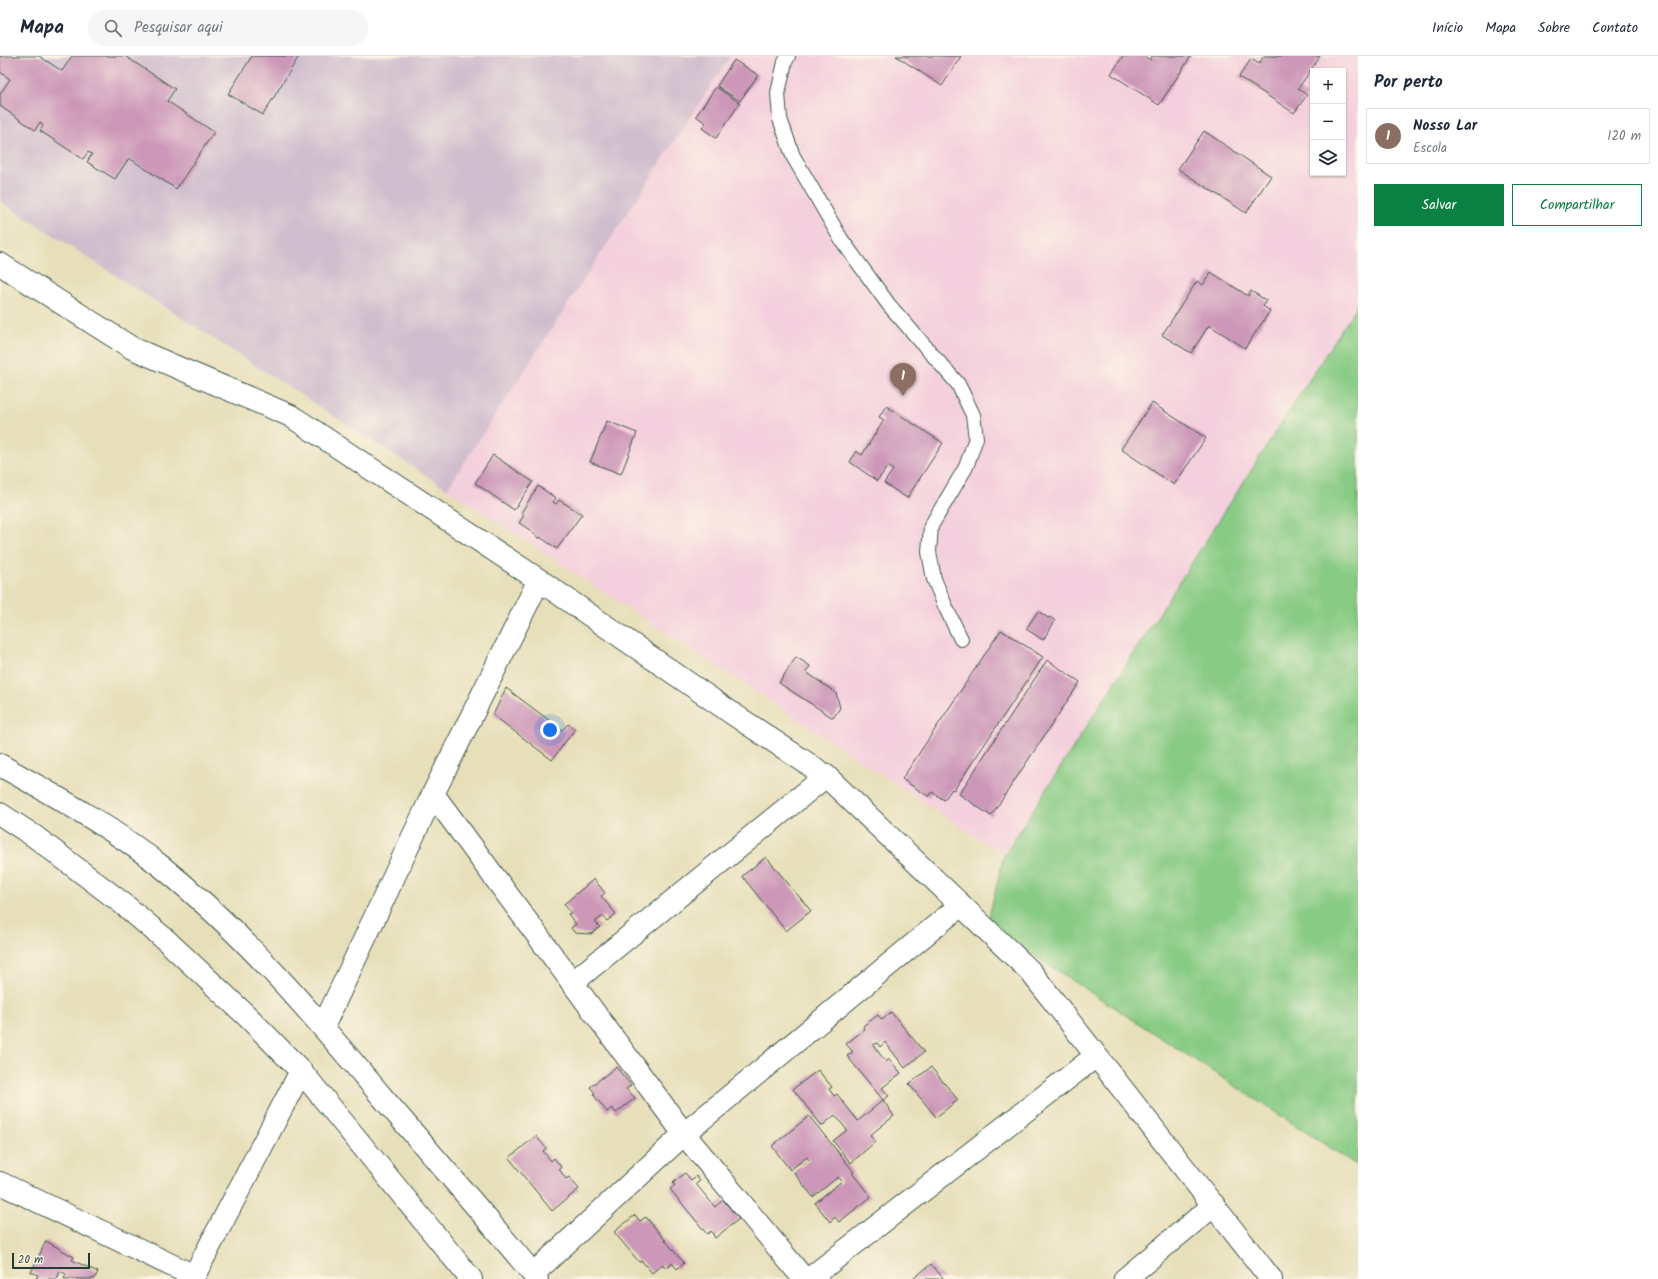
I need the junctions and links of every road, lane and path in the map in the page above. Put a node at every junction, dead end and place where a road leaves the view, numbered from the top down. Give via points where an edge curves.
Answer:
1 (788, 56) edge
2 (0, 264) edge
3 (539, 580) junction
4 (962, 639) dead end
5 (0, 764) edge
6 (826, 776) junction
7 (433, 794) junction
8 (0, 814) edge
9 (961, 905) junction
10 (572, 983) junction
11 (323, 1027) junction
12 (1096, 1056) junction
13 (301, 1071) junction
14 (684, 1134) junction
15 (0, 1184) edge
16 (1214, 1205) junction
17 (535, 1277) edge
18 (193, 1278) edge
19 (471, 1279) edge
20 (804, 1279) edge
21 (809, 1279) edge
22 (1125, 1279) edge
23 (1271, 1279) edge

1 - 4 lane via 778,93 780,119 793,156 840,239 890,305 958,384 974,415 976,438 966,466 931,526 929,552 934,578
2 - 3 street via 132,348 291,416
3 - 6 street
3 - 7 street
5 - 11 street via 125,839 163,868 206,904
6 - 9 street
6 - 10 street
7 - 10 street
7 - 11 street
8 - 13 street via 34,836 122,902 167,941
9 - 12 street via 1030,971
9 - 14 street
10 - 14 street
11 - 17 street
12 - 16 street
12 - 21 street
13 - 18 street
13 - 19 street
14 - 17 street
14 - 20 street
15 - 18 street
16 - 22 street
16 - 23 street

